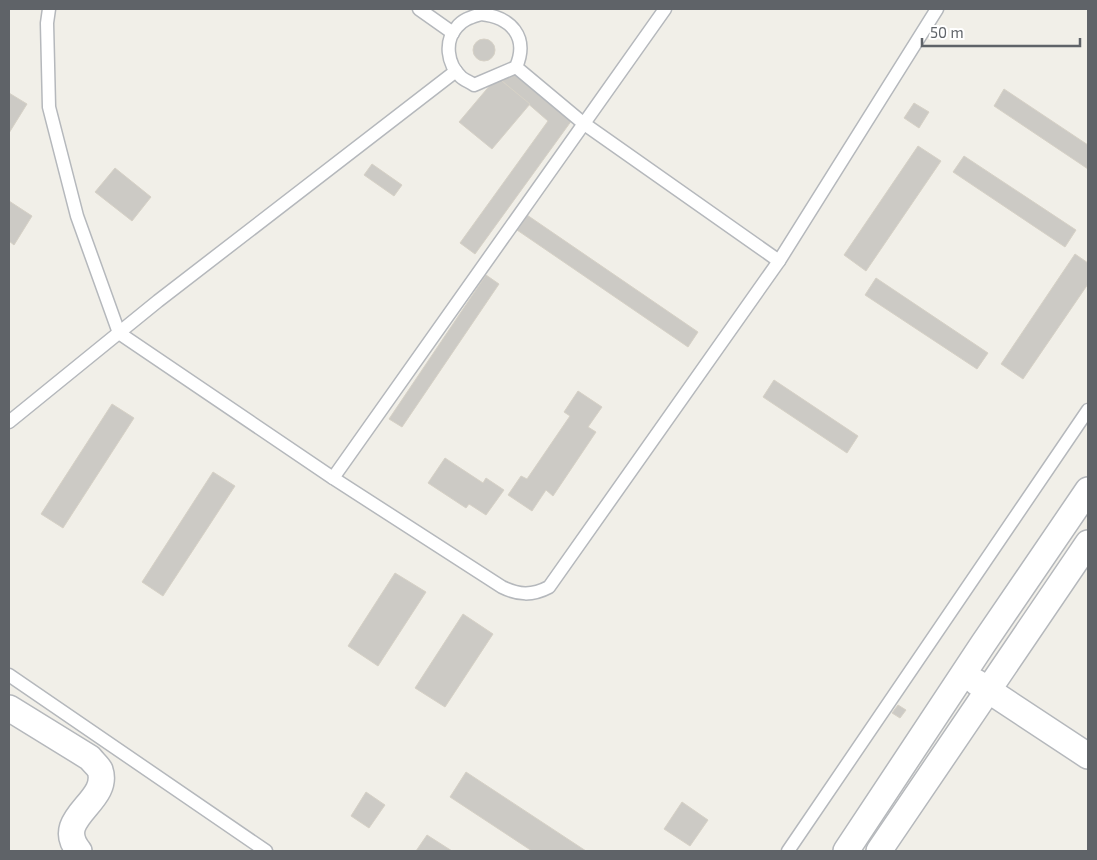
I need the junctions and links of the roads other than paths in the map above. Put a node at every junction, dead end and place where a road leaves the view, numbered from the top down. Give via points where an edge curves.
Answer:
1 (49, 9) edge
2 (419, 9) edge
3 (665, 9) edge
4 (937, 9) edge
5 (495, 12) edge
6 (453, 33) junction
7 (516, 68) junction
8 (456, 71) junction
9 (583, 122) junction
10 (779, 261) junction
11 (119, 333) junction
12 (1088, 410) edge
13 (9, 422) edge
14 (333, 478) junction
15 (1086, 500) edge
16 (1088, 543) edge
17 (963, 674) junction
18 (9, 675) edge
19 (988, 690) junction
20 (9, 708) edge
21 (1088, 756) edge
22 (79, 851) edge
23 (266, 851) edge
24 (788, 851) edge
25 (846, 851) edge
26 (879, 851) edge

1 - 11 lane via 48,107 77,216
2 - 6 lane
3 - 9 lane
4 - 10 lane
5 - 6 lane via 468,18
5 - 7 lane via 516,33 521,47
6 - 8 lane via 449,54
7 - 8 lane via 474,85
7 - 9 lane
8 - 11 lane
9 - 10 lane
9 - 14 lane
10 - 14 lane via 549,587 541,592 516,594 502,587
11 - 13 lane
11 - 14 lane
12 - 24 lane
15 - 17 street
16 - 19 street
17 - 19 street
17 - 25 street
18 - 23 lane
19 - 21 street
19 - 26 street
20 - 22 street via 90,758 99,768 100,786 71,826 70,835

